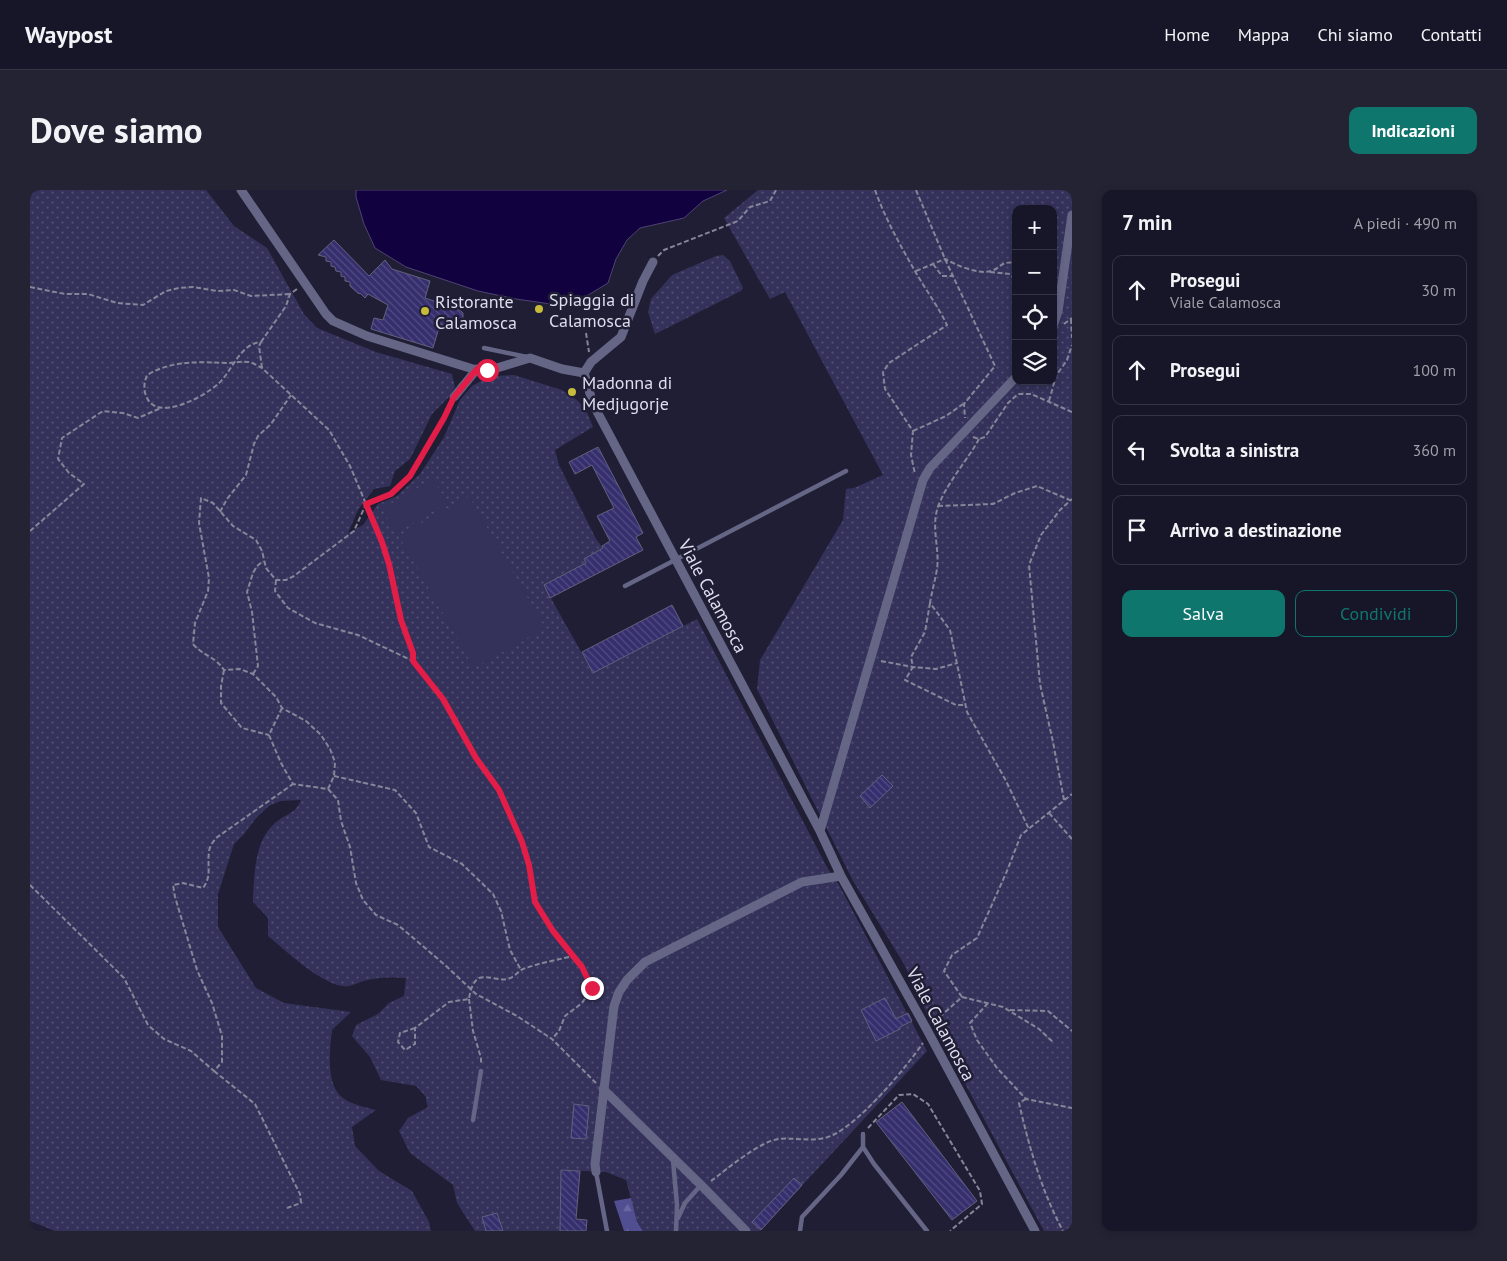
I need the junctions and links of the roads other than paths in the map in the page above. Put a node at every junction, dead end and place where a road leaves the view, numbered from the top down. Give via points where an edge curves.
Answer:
1 (241, 190) edge
2 (1072, 215) edge
3 (654, 262) road end
4 (1057, 314) edge
5 (484, 348) dead end
6 (530, 358) junction
7 (477, 369) junction
8 (584, 373) junction
9 (1012, 381) edge
10 (454, 397) road end
11 (846, 471) dead end
12 (676, 559) junction
13 (625, 586) dead end
14 (820, 831) junction
15 (841, 876) junction
16 (481, 1071) road end
17 (603, 1089) junction
18 (473, 1120) dead end
19 (863, 1134) road end
20 (863, 1147) junction
21 (672, 1157) junction
22 (596, 1172) joint
23 (702, 1186) junction
24 (678, 1220) junction
25 (607, 1231) edge
26 (676, 1231) edge
27 (746, 1231) edge
28 (800, 1231) edge
29 (927, 1231) edge
30 (1035, 1231) edge

1 - 7 street via 333,322 366,336
2 - 4 street
3 - 8 street via 621,337 590,362
5 - 6 lane
6 - 7 street via 497,368
6 - 8 street
7 - 10 street
8 - 12 street, Viale Calamosca via 593,404
9 - 14 street via 930,468 919,488
11 - 12 lane
12 - 13 lane
12 - 14 street, Viale Calamosca
14 - 15 street, Viale Calamosca
15 - 17 street via 802,882 645,962 627,980 614,1006
15 - 30 street, Viale Calamosca
16 - 18 lane
17 - 21 street
17 - 22 street
19 - 20 lane
20 - 28 lane via 802,1217
20 - 29 lane
21 - 23 street
21 - 24 lane
22 - 25 lane
23 - 24 lane via 685,1203
23 - 27 street
24 - 26 lane

